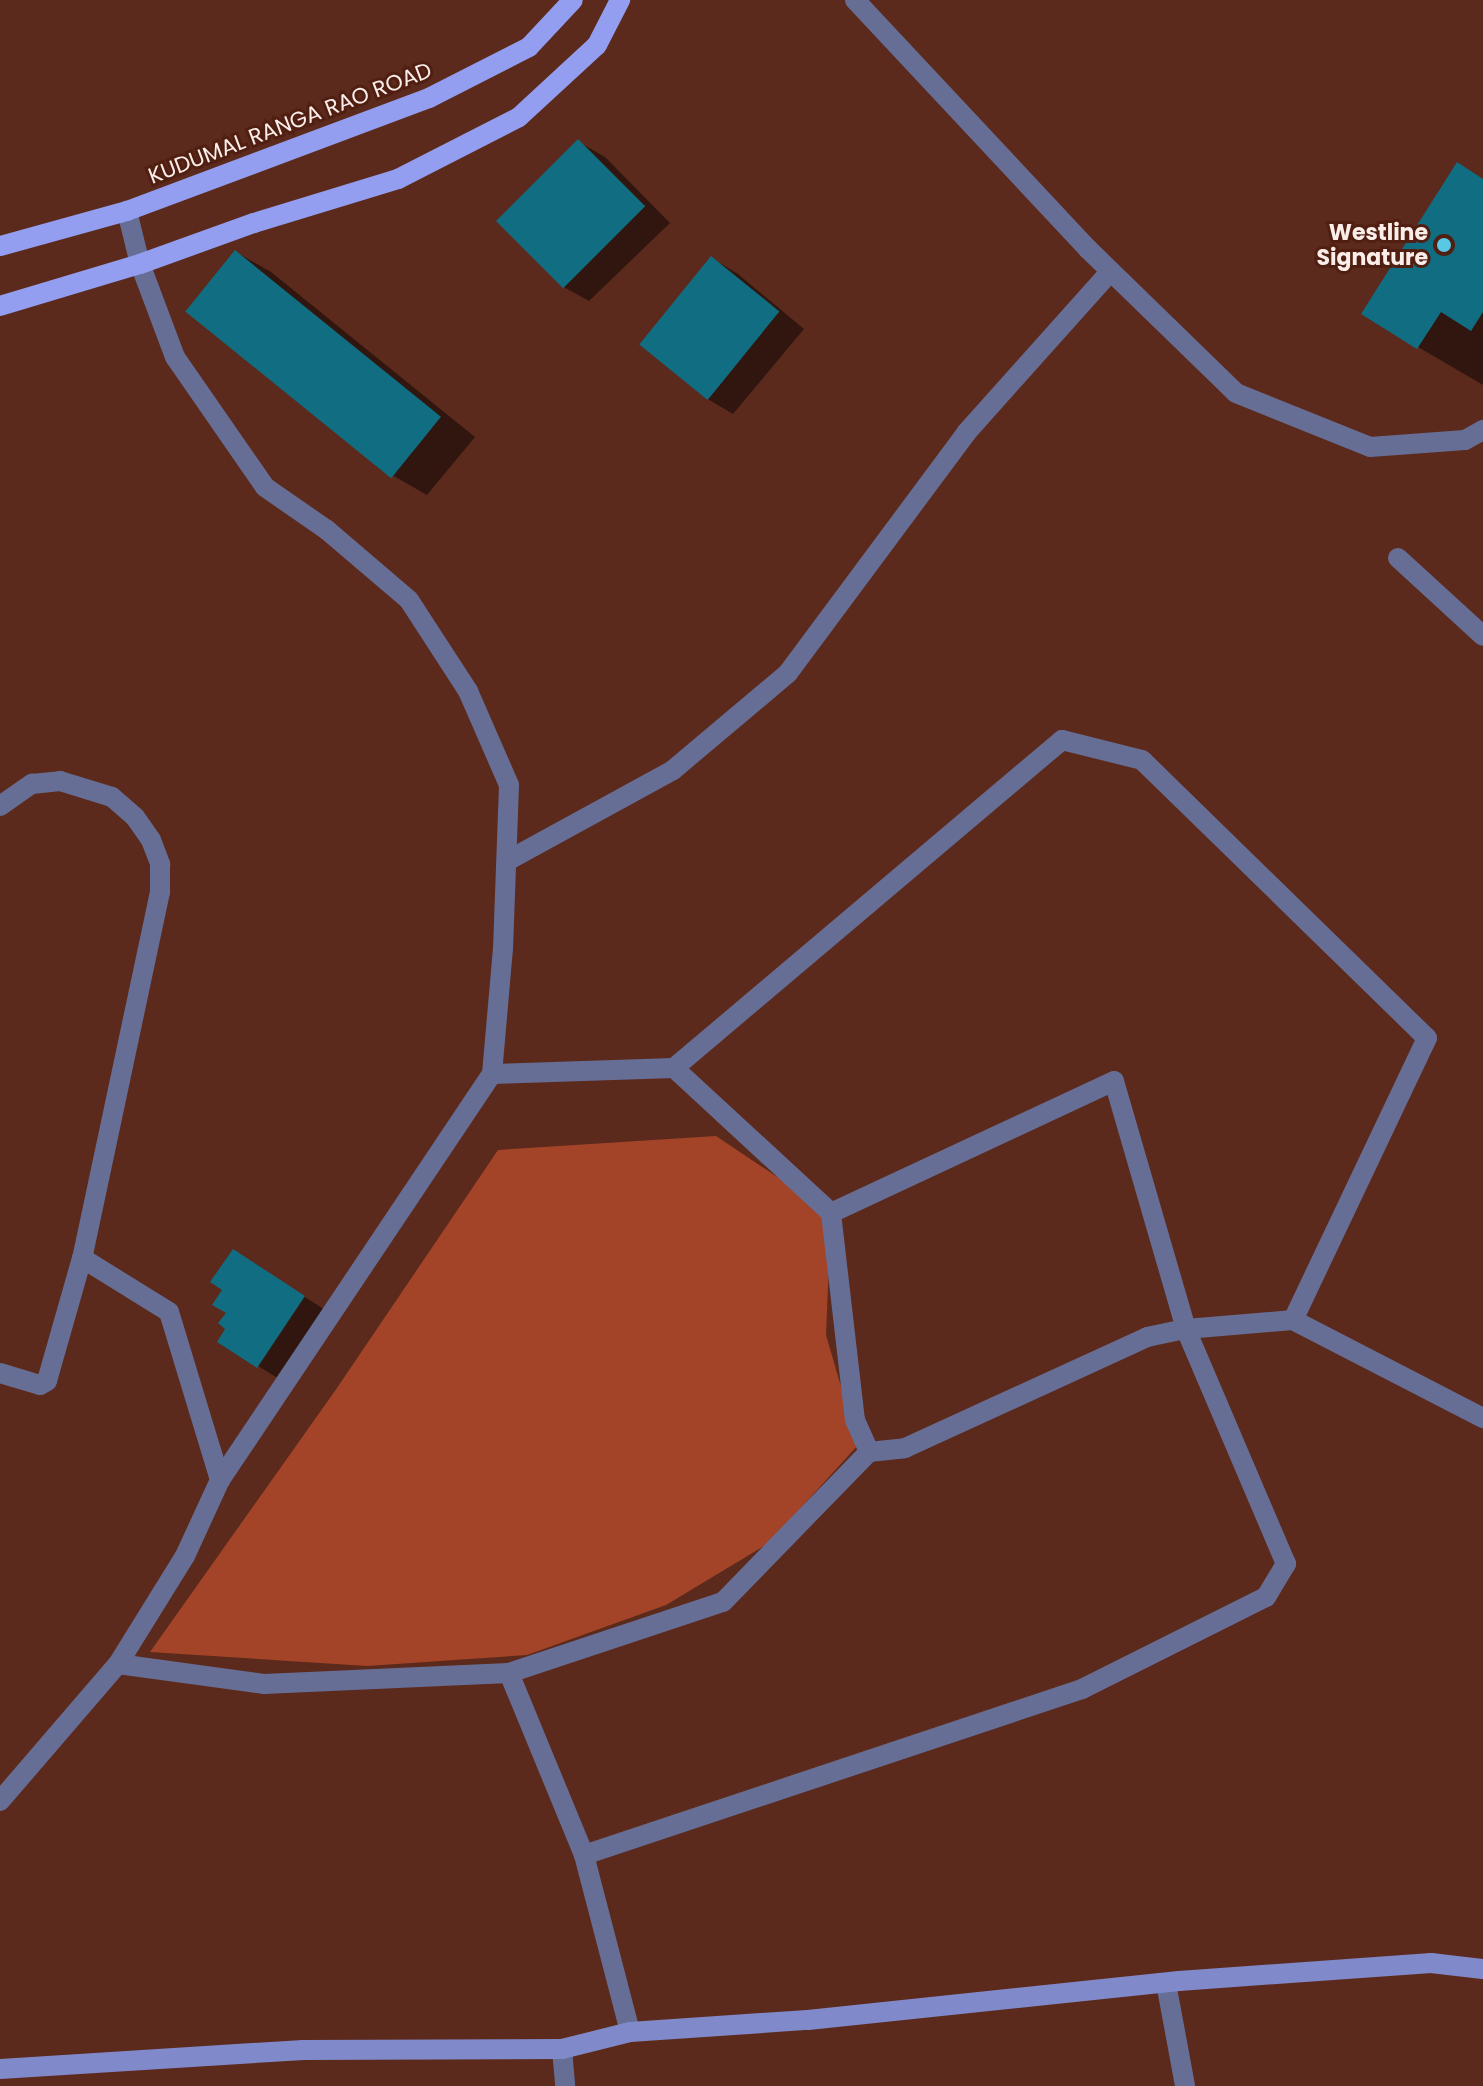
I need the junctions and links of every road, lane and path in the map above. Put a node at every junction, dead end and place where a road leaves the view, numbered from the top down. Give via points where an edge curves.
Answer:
1 (573, 0) edge
2 (620, 0) edge
3 (855, 0) edge
4 (127, 211) junction
5 (0, 246) edge
6 (140, 264) junction
7 (1111, 271) junction
8 (0, 306) edge
9 (1483, 430) edge
10 (1398, 558) dead end
11 (1483, 636) edge
12 (0, 806) edge
13 (507, 861) junction
14 (674, 1068) junction
15 (492, 1074) junction
16 (831, 1213) junction
17 (82, 1258) junction
18 (1293, 1320) junction
19 (1186, 1329) junction
20 (0, 1373) edge
21 (1483, 1418) edge
22 (869, 1452) junction
23 (220, 1480) junction
24 (118, 1664) junction
25 (509, 1673) junction
26 (0, 1801) edge
27 (584, 1855) junction
28 (1483, 1969) edge
29 (1166, 1983) junction
30 (630, 2032) junction
31 (562, 2049) junction
32 (0, 2069) edge
33 (565, 2086) edge
34 (1185, 2086) edge

1 - 4 main road, KUDUMAL RANGA RAO ROAD via 529,47 429,98
2 - 6 main road via 597,45 519,117 398,179
3 - 7 street
4 - 5 main road, KUDUMAL RANGA RAO ROAD
4 - 6 street
6 - 8 main road
6 - 13 street via 175,357 265,487 327,530 409,600 468,691 509,785
7 - 9 street via 1236,393 1370,447 1465,440
7 - 13 street via 966,433 788,673 673,770
10 - 11 street
12 - 17 street via 32,784 60,781 90,788 112,797 135,817 160,864 160,892
13 - 15 street
14 - 15 street
14 - 16 street
14 - 18 street via 1062,740 1142,760 1427,1038
15 - 23 street
16 - 19 street via 1114,1081
16 - 22 street via 855,1420
17 - 20 street via 47,1381 40,1385
17 - 23 street via 169,1312
18 - 19 street
18 - 21 street
19 - 22 street via 1147,1337 905,1448
19 - 27 street via 1286,1564 1266,1597 1082,1689
22 - 25 street via 723,1602
23 - 24 street via 185,1556
24 - 25 street via 264,1684
24 - 26 street
25 - 27 street
27 - 30 street
28 - 29 street via 1431,1963
29 - 30 street via 808,2020
29 - 34 street
30 - 31 street
31 - 32 street via 303,2050
31 - 33 street

